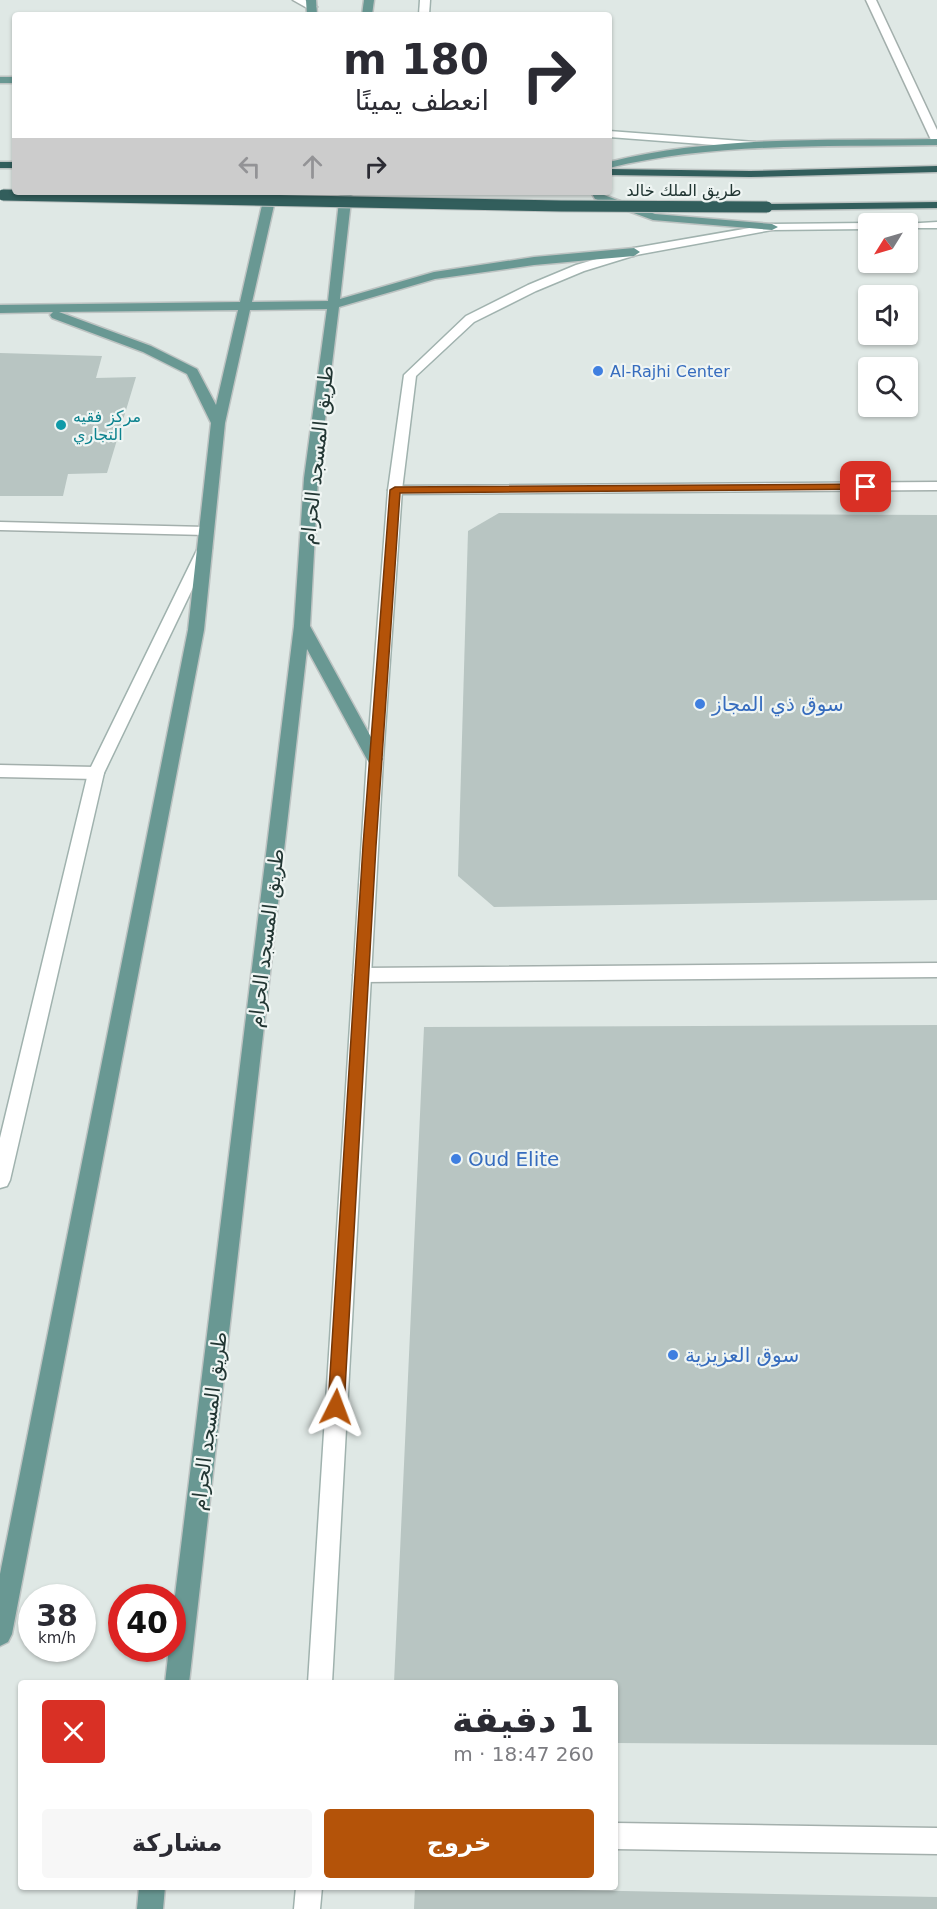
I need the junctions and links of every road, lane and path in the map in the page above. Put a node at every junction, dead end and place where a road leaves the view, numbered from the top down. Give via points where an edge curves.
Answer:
1 (298, 0) edge
2 (871, 0) edge
3 (312, 7) edge
4 (612, 134) edge
5 (937, 142) edge
6 (757, 145) junction
7 (612, 164) edge
8 (937, 169) edge
9 (612, 172) edge
10 (2, 195) edge
11 (270, 195) edge
12 (346, 195) edge
13 (598, 195) edge
14 (937, 205) edge
15 (918, 225) edge
16 (937, 225) edge
17 (858, 226) edge
18 (772, 227) junction
19 (634, 252) junction
20 (245, 305) junction
21 (333, 305) junction
22 (0, 309) edge
23 (40, 311) junction
24 (218, 423) junction
25 (937, 486) edge
26 (395, 490) junction
27 (0, 526) edge
28 (206, 539) junction
29 (302, 626) junction
30 (375, 759) junction
31 (0, 771) edge
32 (96, 773) junction
33 (937, 970) edge
34 (362, 975) junction
35 (0, 1180) edge
36 (0, 1634) edge
37 (177, 1680) edge
38 (320, 1680) edge
39 (618, 1836) edge
40 (937, 1841) edge
41 (152, 1890) edge
42 (309, 1890) edge
43 (150, 1909) edge
44 (307, 1909) edge

1 - 3 street
2 - 5 street
4 - 6 street
5 - 6 main road
6 - 7 main road via 645,156
8 - 9 highway, طريق الملك خالد via 750,174
10 - 14 highway, طريق الملك خالد, bridge via 561,206
11 - 20 main road
12 - 21 main road, طريق المسجد الحرام
13 - 18 main road via 653,218
15 - 16 street
17 - 18 street
18 - 19 street
19 - 21 main road via 434,276
19 - 26 street via 580,268 470,319 410,375
20 - 21 main road
20 - 23 main road
20 - 24 main road
21 - 29 main road, طريق المسجد الحرام via 311,478
22 - 23 main road
23 - 24 main road via 137,345 192,372
24 - 28 main road
25 - 26 street
26 - 30 street
27 - 28 street
28 - 32 street
28 - 36 main road via 196,630
29 - 30 main road
29 - 37 main road, طريق المسجد الحرام
30 - 34 street
31 - 32 street
32 - 35 street
33 - 34 street
34 - 38 street
39 - 40 street
41 - 43 main road
42 - 44 street

